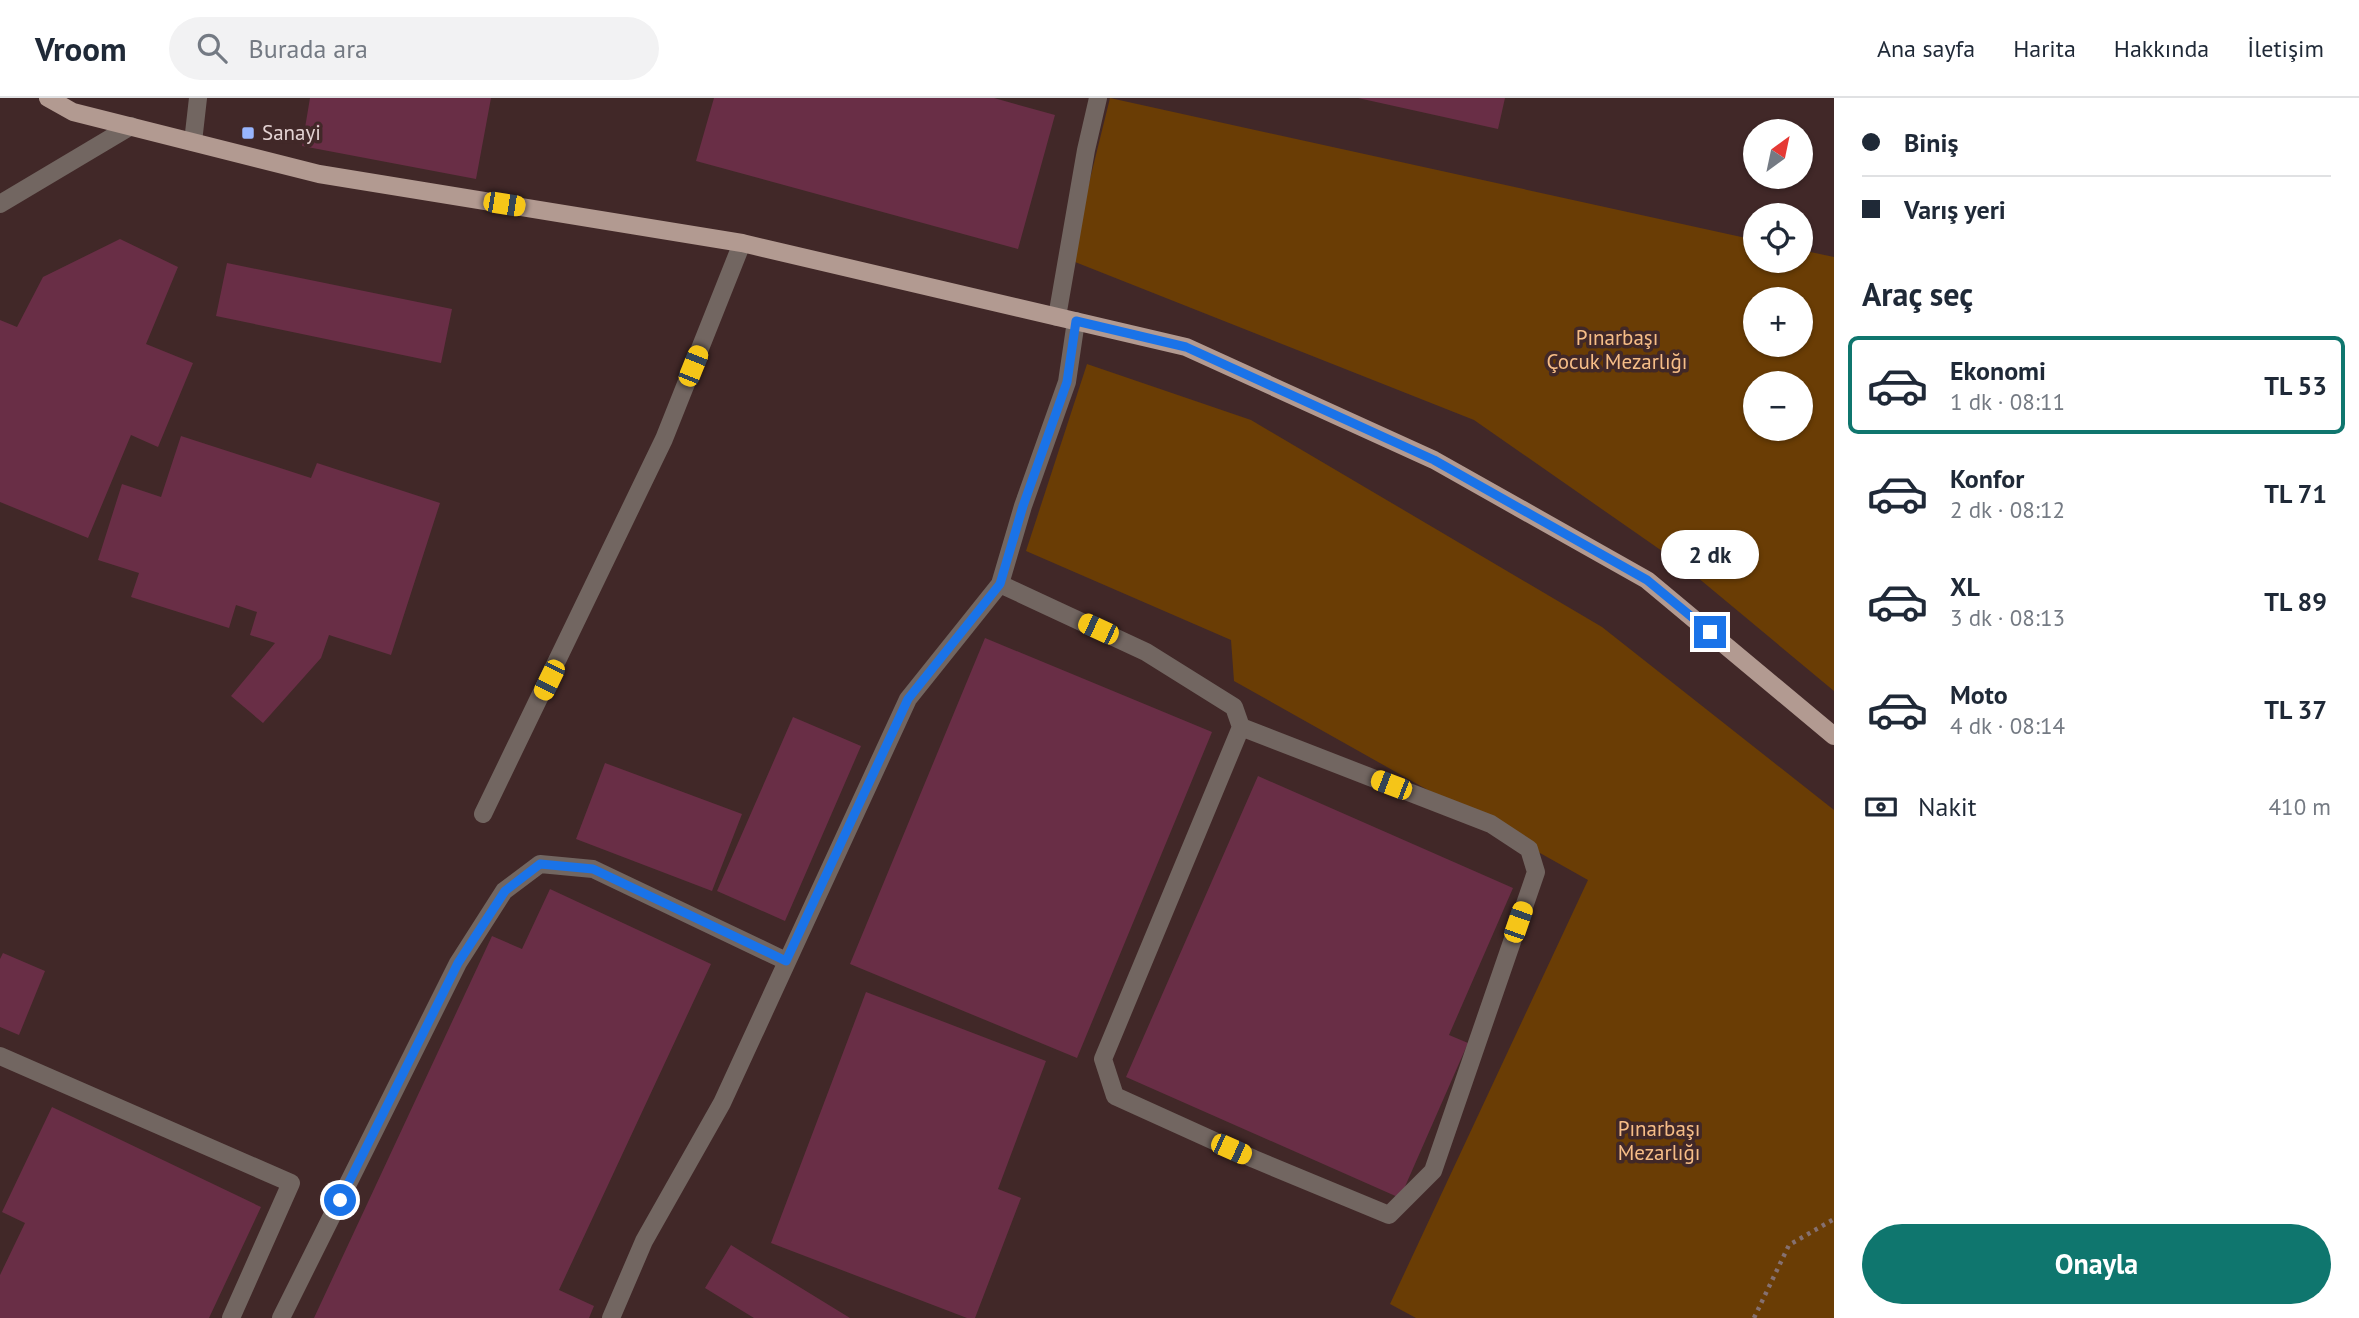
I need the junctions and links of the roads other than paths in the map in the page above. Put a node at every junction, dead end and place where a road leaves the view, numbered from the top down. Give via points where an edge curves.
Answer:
1 (48, 98) edge
2 (198, 98) edge
3 (1098, 98) edge
4 (131, 126) junction
5 (193, 142) junction
6 (0, 204) edge
7 (741, 243) junction
8 (1057, 317) junction
9 (1076, 321) junction
10 (1000, 584) junction
11 (1241, 727) junction
12 (1834, 736) edge
13 (482, 814) dead end
14 (786, 961) junction
15 (0, 1056) edge
16 (231, 1318) edge
17 (281, 1318) edge
18 (611, 1318) edge

1 - 4 main road via 73,112
2 - 5 street
3 - 8 street
4 - 5 main road
4 - 6 street
5 - 7 main road via 319,174
7 - 8 main road
7 - 13 street via 664,439
8 - 9 main road
9 - 10 street via 1067,382
9 - 12 main road via 1186,347 1434,460 1647,580
10 - 11 street via 1146,652 1234,707
10 - 14 street via 908,699
11 - 11 street via 1103,1059 1115,1096 1388,1215 1433,1171 1536,872 1529,849 1490,824
14 - 17 street via 593,869 540,864 505,891 458,963
14 - 18 street via 722,1103 644,1241
15 - 16 street via 291,1183

